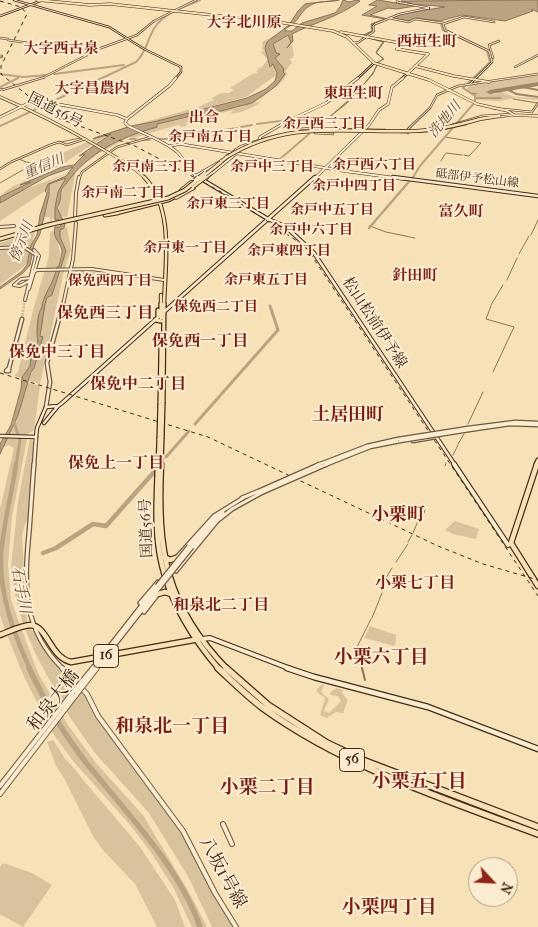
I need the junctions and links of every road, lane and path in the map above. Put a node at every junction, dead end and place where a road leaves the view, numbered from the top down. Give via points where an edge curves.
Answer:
1 (14, 0) edge
2 (43, 0) edge
3 (196, 0) edge
4 (397, 0) edge
5 (56, 1) edge
6 (37, 2) edge
7 (29, 5) junction
8 (174, 12) junction
9 (0, 16) edge
10 (388, 18) junction
11 (494, 22) dead end
12 (442, 23) junction
13 (336, 32) junction
14 (365, 36) junction
15 (0, 38) edge
16 (129, 38) junction
17 (119, 40) dead end
18 (499, 41) dead end
19 (124, 42) dead end
20 (116, 43) junction
21 (353, 43) junction
22 (94, 53) junction
23 (538, 55) edge
24 (492, 61) junction
25 (376, 64) junction
26 (415, 66) junction
27 (515, 66) dead end
28 (406, 74) junction
29 (538, 74) edge
30 (473, 79) junction
31 (489, 82) junction
32 (467, 85) junction
33 (1, 90) edge
34 (447, 90) junction
35 (0, 97) edge
36 (538, 103) edge
37 (21, 106) junction
38 (492, 108) junction
39 (533, 113) junction
40 (491, 115) junction
41 (513, 115) junction
42 (538, 115) edge
43 (499, 116) junction
44 (0, 117) edge
45 (127, 119) junction
46 (465, 121) junction
47 (470, 123) junction
48 (278, 126) junction
49 (440, 129) junction
50 (364, 130) junction
51 (434, 130) junction
52 (313, 131) junction
53 (408, 132) junction
54 (333, 134) dead end
55 (150, 137) junction
56 (85, 139) junction
57 (261, 140) junction
58 (168, 146) junction
59 (107, 152) junction
60 (232, 152) junction
61 (237, 153) junction
62 (228, 159) junction
63 (220, 162) junction
64 (324, 168) junction
65 (0, 169) edge
66 (205, 172) junction
67 (212, 174) junction
68 (195, 178) junction
69 (203, 180) junction
70 (199, 184) junction
71 (192, 186) junction
72 (180, 192) junction
73 (538, 196) edge
74 (176, 198) junction
75 (160, 202) junction
76 (114, 210) joint
77 (118, 213) joint
78 (268, 219) junction
79 (49, 225) junction
80 (14, 226) dead end
81 (0, 227) edge
82 (0, 239) edge
83 (0, 247) edge
84 (69, 270) junction
85 (35, 271) junction
86 (112, 272) junction
87 (162, 279) junction
88 (30, 280) junction
89 (28, 290) junction
90 (25, 300) tunnel mouth
91 (164, 305) junction
92 (162, 312) junction
93 (22, 319) tunnel mouth
94 (9, 368) dead end
95 (164, 373) joint
96 (163, 387) joint
97 (161, 402) junction
98 (58, 406) junction
99 (46, 407) junction
100 (44, 423) dead end
101 (538, 424) edge
102 (0, 436) edge
103 (36, 437) junction
104 (436, 438) junction
105 (161, 439) junction
106 (413, 441) dead end
107 (538, 460) edge
108 (260, 492) junction
109 (243, 498) junction
110 (520, 513) junction
111 (509, 542) junction
112 (191, 546) junction
113 (164, 557) junction
114 (176, 558) joint
115 (176, 571) dead end
116 (158, 582) dead end
117 (536, 584) edge
118 (538, 590) edge
119 (158, 594) joint
120 (171, 594) junction
121 (140, 603) dead end
122 (144, 612) dead end
123 (34, 625) junction
124 (1, 635) edge
125 (198, 640) junction
126 (214, 640) junction
127 (208, 648) junction
128 (538, 749) edge
129 (20, 765) junction
130 (0, 786) edge
131 (0, 794) edge
132 (223, 824) dead end
133 (538, 827) edge
134 (538, 834) edge
135 (232, 844) dead end
136 (236, 927) edge

1 - 7 main road
2 - 5 main road
2 - 6 main road
3 - 8 street
4 - 10 street via 429,8
5 - 8 main road
6 - 7 main road
7 - 9 main road
7 - 16 main road via 107,26
8 - 13 main road via 285,23
8 - 16 street
10 - 12 street
10 - 14 street via 373,25 374,30
11 - 12 street via 464,18
12 - 24 street via 445,30 489,51
13 - 14 main road
13 - 21 main road
14 - 21 street
14 - 26 main road via 400,43 397,49 428,54
15 - 22 street
16 - 20 street
16 - 45 main road via 144,49 177,64 182,70 170,85
17 - 20 street
18 - 24 street via 489,45
19 - 20 street
20 - 22 street
21 - 25 main road
22 - 33 street, bridge via 45,77
23 - 27 street
24 - 30 street
25 - 28 main road
25 - 48 main road via 328,102
26 - 28 main road
26 - 30 main road
28 - 34 main road
28 - 50 main road via 392,87 388,104 379,110
29 - 31 street
30 - 31 main road
30 - 32 street
31 - 32 street
32 - 34 street
34 - 38 main road
34 - 53 street via 436,96 430,108
35 - 37 main road, 国道56号 / 56
36 - 39 street
37 - 44 main road
37 - 45 main road via 34,100
37 - 56 main road, 国道56号 / 56
38 - 39 street
38 - 41 main road via 506,110
39 - 41 main road
39 - 42 main road
40 - 41 street
40 - 46 street
40 - 49 highway, bridge
41 - 42 main road
41 - 43 street
43 - 47 street
43 - 49 highway, bridge
45 - 55 main road, 砥部伊予松山線 via 125,123 128,126
46 - 47 street
46 - 51 street, bridge
47 - 51 street, bridge
48 - 52 street
48 - 57 main road via 265,133 259,138
49 - 62 highway, bridge via 298,132 254,142 238,149
50 - 52 street
50 - 53 street
50 - 64 main road
51 - 53 street
52 - 54 street
52 - 57 street
55 - 58 main road, 砥部伊予松山線
55 - 59 street
56 - 59 main road, 国道56号 / 56
56 - 65 street via 67,145 59,142 50,144
57 - 60 main road
57 - 61 main road
58 - 60 main road, 砥部伊予松山線 via 181,144
58 - 68 main road, 松山松前伊予線 via 181,156
59 - 75 main road, 国道56号 / 56 via 139,174
59 - 84 street via 79,175
60 - 61 main road, 砥部伊予松山線
60 - 63 main road
61 - 62 main road
61 - 64 main road, 砥部伊予松山線
62 - 63 highway, bridge
62 - 67 main road, bridge
62 - 69 highway, bridge
63 - 66 main road
63 - 71 highway, bridge
63 - 75 highway, bridge via 185,190
64 - 73 main road, 砥部伊予松山線
64 - 78 main road
66 - 67 main road
66 - 68 main road, bridge
66 - 68 main road
67 - 69 main road, bridge
68 - 69 main road, 松山松前伊予線
68 - 71 main road, bridge
69 - 70 street
69 - 71 main road, bridge
69 - 78 main road, 松山松前伊予線
70 - 72 street via 191,182
70 - 74 street
71 - 72 main road, bridge
71 - 74 main road
72 - 75 main road
74 - 75 main road
75 - 76 main road
75 - 77 main road
75 - 79 highway, bridge
75 - 87 main road, 国道56号 / 56 via 163,219
76 - 79 highway, bridge
77 - 79 highway, bridge
78 - 92 main road
78 - 104 main road, 松山松前伊予線 via 288,227 314,253
79 - 82 highway
80 - 81 street
83 - 85 street via 16,246 34,251 37,257
84 - 85 street
84 - 86 street
84 - 99 street via 47,363 50,382
85 - 88 street
86 - 87 street
86 - 87 street
87 - 91 main road, 国道56号 / 56
87 - 92 main road, 国道56号 / 56
88 - 89 street
88 - 89 street
89 - 90 street
91 - 92 main road, 国道56号 / 56
91 - 92 main road
92 - 95 main road, 国道56号 / 56
92 - 97 main road, 国道56号 / 56
92 - 98 main road
93 - 94 street
95 - 96 main road, 56
96 - 97 main road, 国道56号 / 56
97 - 105 main road, 国道56号 / 56, bridge
98 - 99 main road
98 - 100 main road
99 - 103 main road
101 - 108 street, bridge via 469,429 370,447
102 - 103 main road
103 - 123 street, 八坂1号線 via 25,565
104 - 106 street
104 - 111 main road, 松山松前伊予線 via 500,534
105 - 113 main road, 国道56号 / 56
105 - 120 main road, 国道56号 / 56 via 158,547
107 - 110 main road
108 - 109 street
108 - 112 street via 219,517
108 - 115 street via 217,521
109 - 112 street via 215,516
109 - 114 street via 209,519
110 - 111 main road
110 - 111 main road
111 - 117 main road
112 - 129 street, 和泉大橋, bridge
113 - 114 main road
113 - 125 main road, 国道56号 / 56 via 176,593
116 - 121 street
117 - 118 main road
119 - 120 main road
119 - 122 street
120 - 125 main road, 国道56号 / 56 via 180,615
123 - 124 main road
123 - 125 main road, 16 via 60,659 66,662
123 - 136 street, 八坂1号線 via 57,663 81,686 98,716 183,832
125 - 126 main road
125 - 127 main road, 国道56号 / 56
125 - 134 main road, 国道56号 / 56 via 214,663 253,701 313,741 345,758
126 - 127 main road
126 - 128 main road via 314,677 428,707
127 - 133 main road, 国道56号 / 56 via 256,697 315,736 372,764
129 - 130 street
129 - 131 street
132 - 135 street

